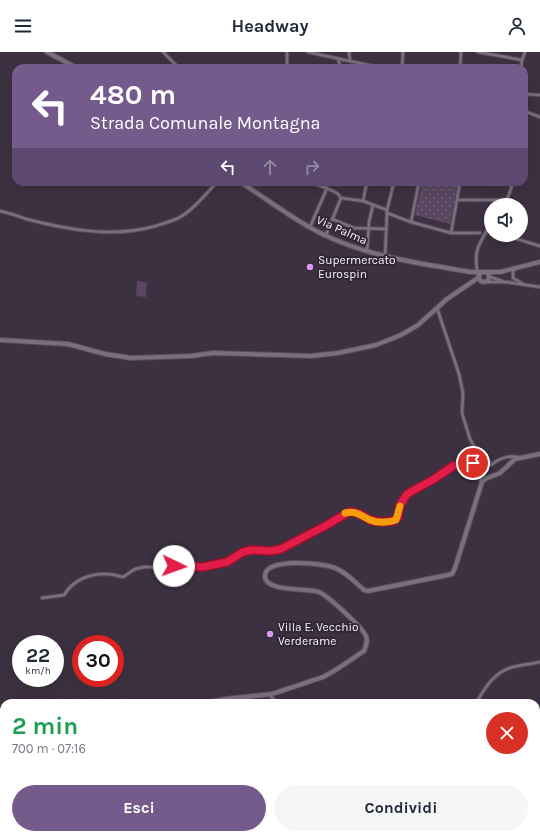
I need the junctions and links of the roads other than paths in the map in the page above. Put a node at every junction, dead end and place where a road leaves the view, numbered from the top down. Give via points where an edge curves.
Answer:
1 (46, 52) edge
2 (163, 52) edge
3 (287, 52) edge
4 (308, 52) edge
5 (349, 52) edge
6 (403, 52) edge
7 (461, 52) edge
8 (478, 52) edge
9 (525, 52) edge
10 (338, 58) junction
11 (522, 60) junction
12 (350, 61) junction
13 (68, 64) edge
14 (175, 64) edge
15 (287, 64) edge
16 (340, 64) edge
17 (364, 64) edge
18 (402, 64) edge
19 (460, 64) edge
20 (522, 64) edge
21 (528, 94) edge
22 (540, 95) edge
23 (528, 113) edge
24 (540, 117) edge
25 (213, 186) edge
26 (246, 186) edge
27 (322, 186) edge
28 (366, 186) edge
29 (393, 186) edge
30 (418, 186) edge
31 (459, 186) edge
32 (512, 186) edge
33 (327, 188) junction
34 (341, 198) junction
35 (508, 198) edge
36 (457, 200) junction
37 (484, 200) edge
38 (363, 201) junction
39 (372, 205) junction
40 (0, 211) edge
41 (387, 212) junction
42 (332, 219) junction
43 (411, 222) junction
44 (310, 227) junction
45 (369, 229) junction
46 (386, 229) junction
47 (451, 233) junction
48 (480, 233) dead end
49 (484, 234) edge
50 (326, 235) junction
51 (527, 242) edge
52 (540, 246) edge
53 (367, 252) junction
54 (385, 257) junction
55 (540, 262) edge
56 (477, 264) junction
57 (515, 268) junction
58 (471, 272) junction
59 (484, 272) junction
60 (500, 272) junction
61 (478, 276) junction
62 (490, 277) junction
63 (483, 282) junction
64 (507, 282) junction
65 (525, 285) junction
66 (466, 287) junction
67 (540, 287) edge
68 (437, 308) junction
69 (0, 340) edge
70 (540, 454) edge
71 (519, 458) junction
72 (482, 482) junction
73 (42, 598) dead end
74 (540, 662) edge
75 (269, 694) junction
76 (225, 699) edge
77 (273, 699) edge
78 (479, 699) edge

1 - 13 street
2 - 14 street
3 - 15 street
4 - 10 street
5 - 12 street
6 - 18 street
7 - 19 street
8 - 11 street
9 - 11 street
10 - 12 street
10 - 16 street
11 - 20 street
12 - 17 street
21 - 22 street
23 - 24 street
25 - 40 street via 182,216 137,231 76,229
26 - 44 street, Via Palma
27 - 33 street
28 - 38 street
29 - 41 street
30 - 43 street
31 - 36 street
32 - 35 street
33 - 34 street
33 - 44 street
34 - 38 street
34 - 42 street
36 - 37 street
36 - 47 street
38 - 39 street
39 - 41 street
39 - 45 street
41 - 43 street
41 - 46 street
42 - 45 street via 354,228
42 - 50 street
43 - 47 street
44 - 50 street, Via Palma
45 - 46 street
45 - 53 street
46 - 54 street
47 - 48 street
49 - 56 street via 476,252
50 - 53 street, Via Palma
51 - 52 street
53 - 54 street, Via Palma
54 - 58 street, Via Palma
55 - 57 street
56 - 58 street
56 - 59 street
56 - 61 street
57 - 60 street
57 - 65 street via 513,278
58 - 61 street
59 - 60 street
59 - 61 street
59 - 62 street
60 - 62 street
61 - 63 street
61 - 66 street
62 - 63 street
62 - 64 street
63 - 64 street
63 - 66 street
64 - 65 street
65 - 67 street
66 - 68 street
68 - 69 street via 418,325 388,342 311,356 213,353 131,358 68,344
68 - 71 street via 459,374 463,393 462,413 470,439 491,465 505,457
70 - 71 street
71 - 72 street via 500,473
72 - 73 street via 476,463 453,466 407,494 400,505 398,517 393,521 370,520 360,514 349,512 281,549 243,552 227,562 203,567 148,566 135,569 123,577 102,574 76,581 64,595
72 - 75 street via 452,574 368,591 341,571 329,566 291,563 267,570 264,577 271,585 324,594 361,628 367,641 364,650 323,677
74 - 78 street via 501,672 488,684
75 - 76 street
75 - 77 street

